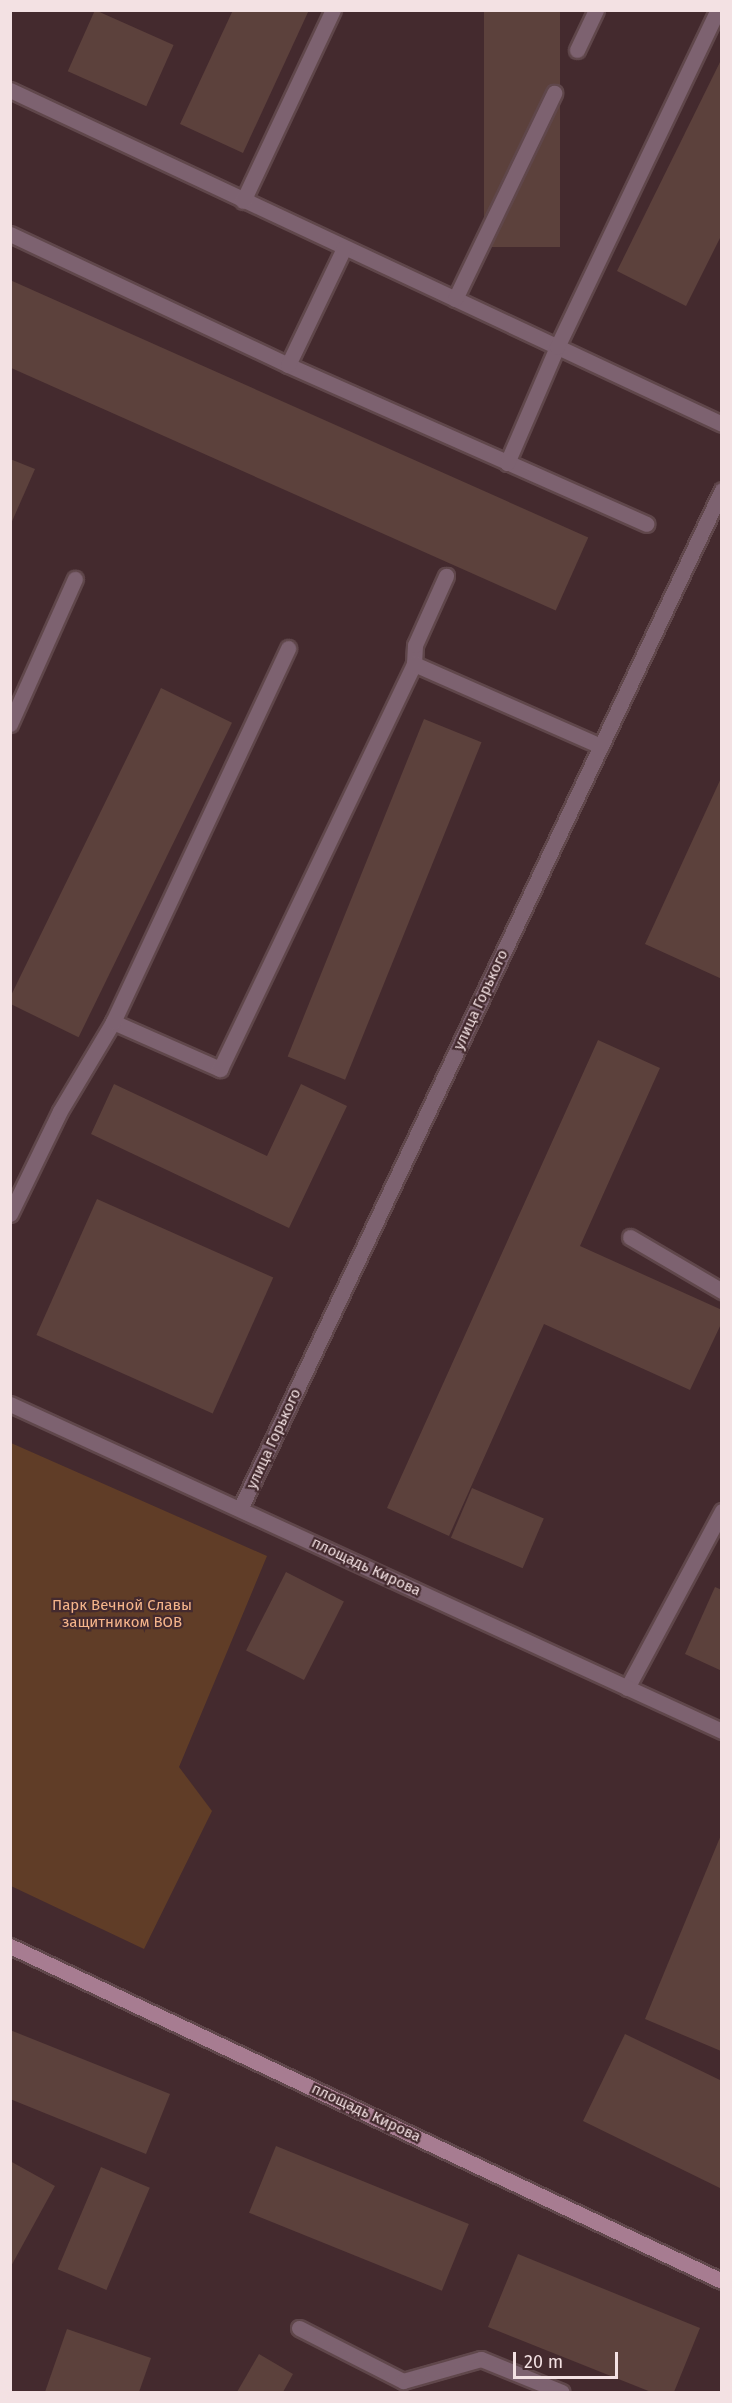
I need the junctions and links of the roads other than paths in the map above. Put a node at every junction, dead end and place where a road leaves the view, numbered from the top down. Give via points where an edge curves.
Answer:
1 (333, 10) edge
2 (596, 10) edge
3 (718, 10) edge
4 (577, 50) dead end
5 (10, 90) edge
6 (554, 93) dead end
7 (243, 201) junction
8 (10, 234) edge
9 (344, 248) junction
10 (454, 299) junction
11 (557, 347) junction
12 (288, 365) junction
13 (722, 423) edge
14 (507, 463) junction
15 (722, 490) edge
16 (646, 524) dead end
17 (446, 576) dead end
18 (75, 579) dead end
19 (288, 648) dead end
20 (414, 664) junction
21 (10, 724) edge
22 (601, 746) junction
23 (113, 1022) junction
24 (12, 1205) edge
25 (630, 1237) dead end
26 (722, 1291) edge
27 (10, 1404) edge
28 (240, 1509) junction
29 (722, 1511) edge
30 (627, 1688) junction
31 (722, 1731) edge
32 (10, 1946) edge
33 (722, 2281) edge
34 (298, 2328) dead end
35 (562, 2392) edge

1 - 7 street
2 - 4 street
3 - 11 street
5 - 7 street
6 - 10 street
7 - 9 street
8 - 12 street
9 - 10 street
9 - 12 street
10 - 11 street
11 - 13 street
11 - 14 street
12 - 14 street
14 - 16 street
15 - 22 street, улица Горького
17 - 20 street via 415,645
18 - 21 street
19 - 23 street
20 - 22 street
20 - 23 street via 220,1070
22 - 28 street, улица Горького
23 - 24 street via 60,1111
25 - 26 street
27 - 28 street, площадь Кирова
28 - 30 street, площадь Кирова
29 - 30 street
30 - 31 street, площадь Кирова
32 - 33 main road, площадь Кирова
34 - 35 street via 403,2381 481,2360

